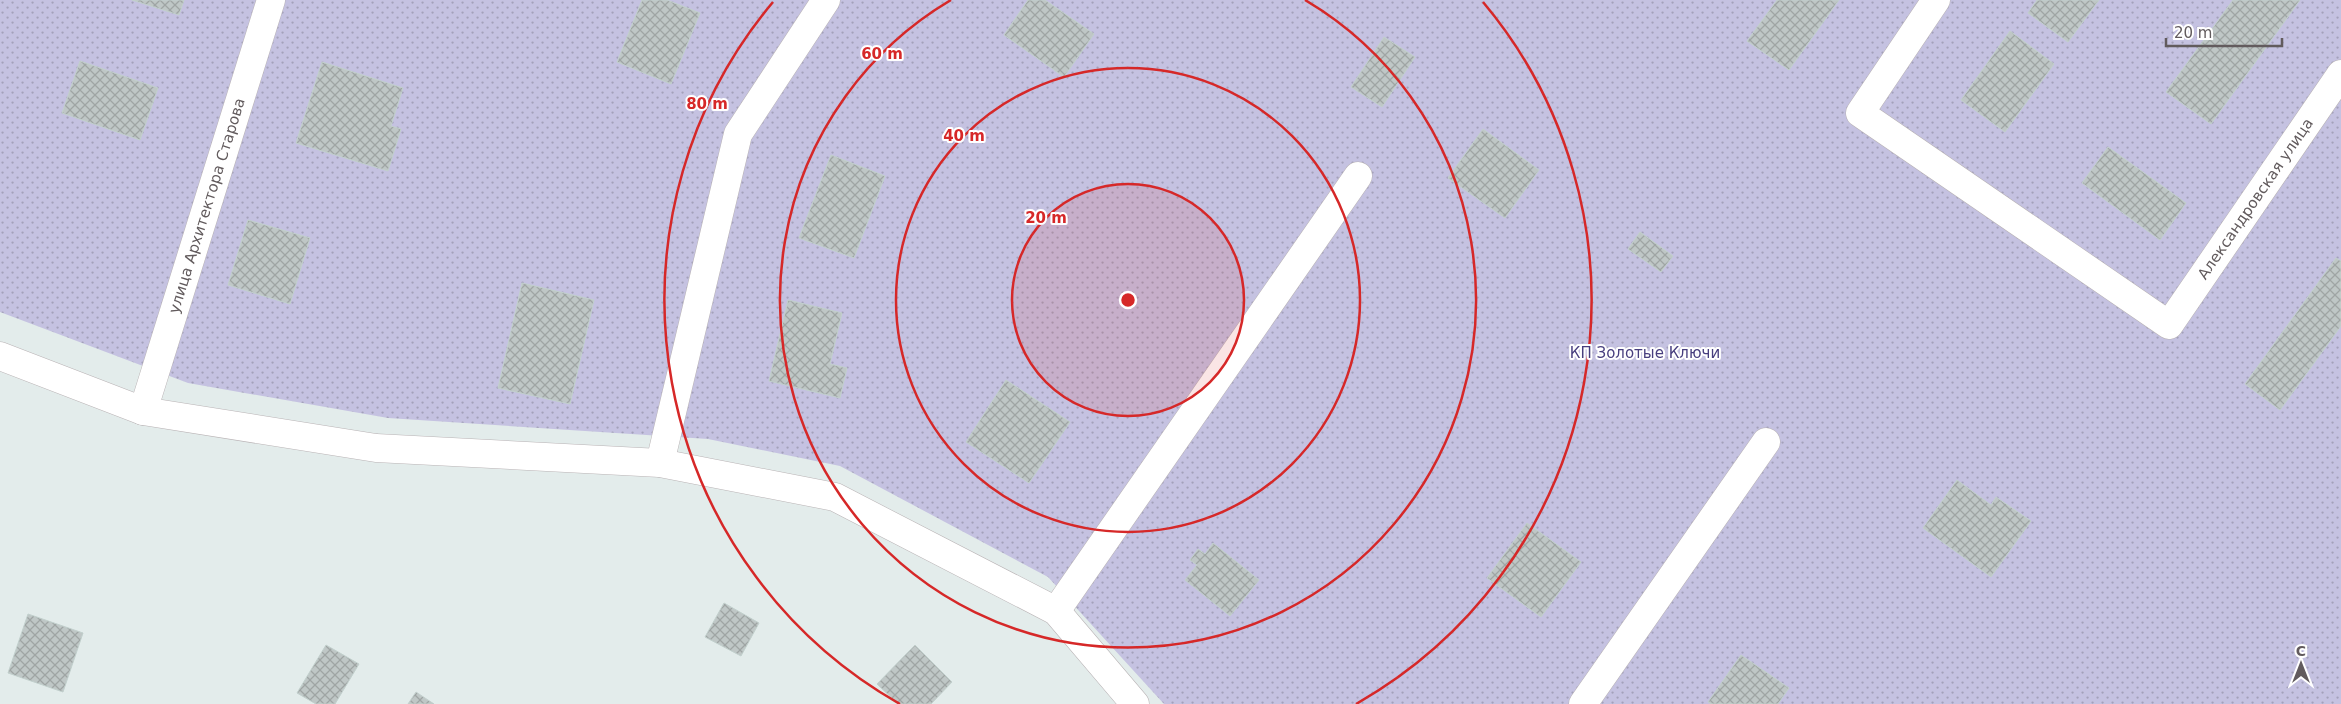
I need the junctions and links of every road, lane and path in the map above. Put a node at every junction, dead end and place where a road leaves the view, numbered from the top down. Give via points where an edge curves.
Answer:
1 (271, 0) edge
2 (826, 0) edge
3 (1936, 0) edge
4 (2341, 74) edge
5 (1358, 176) dead end
6 (0, 356) edge
7 (143, 411) junction
8 (1766, 442) dead end
9 (660, 462) junction
10 (1056, 610) junction
11 (1136, 704) edge
12 (1584, 704) edge

1 - 7 street, улица Архитектора Старова
2 - 9 street via 738,134
3 - 4 street, Александровская улица via 1860,113 2169,325
5 - 10 street
6 - 7 street
7 - 9 street via 376,448
8 - 12 street
9 - 10 street via 835,498
10 - 11 street

